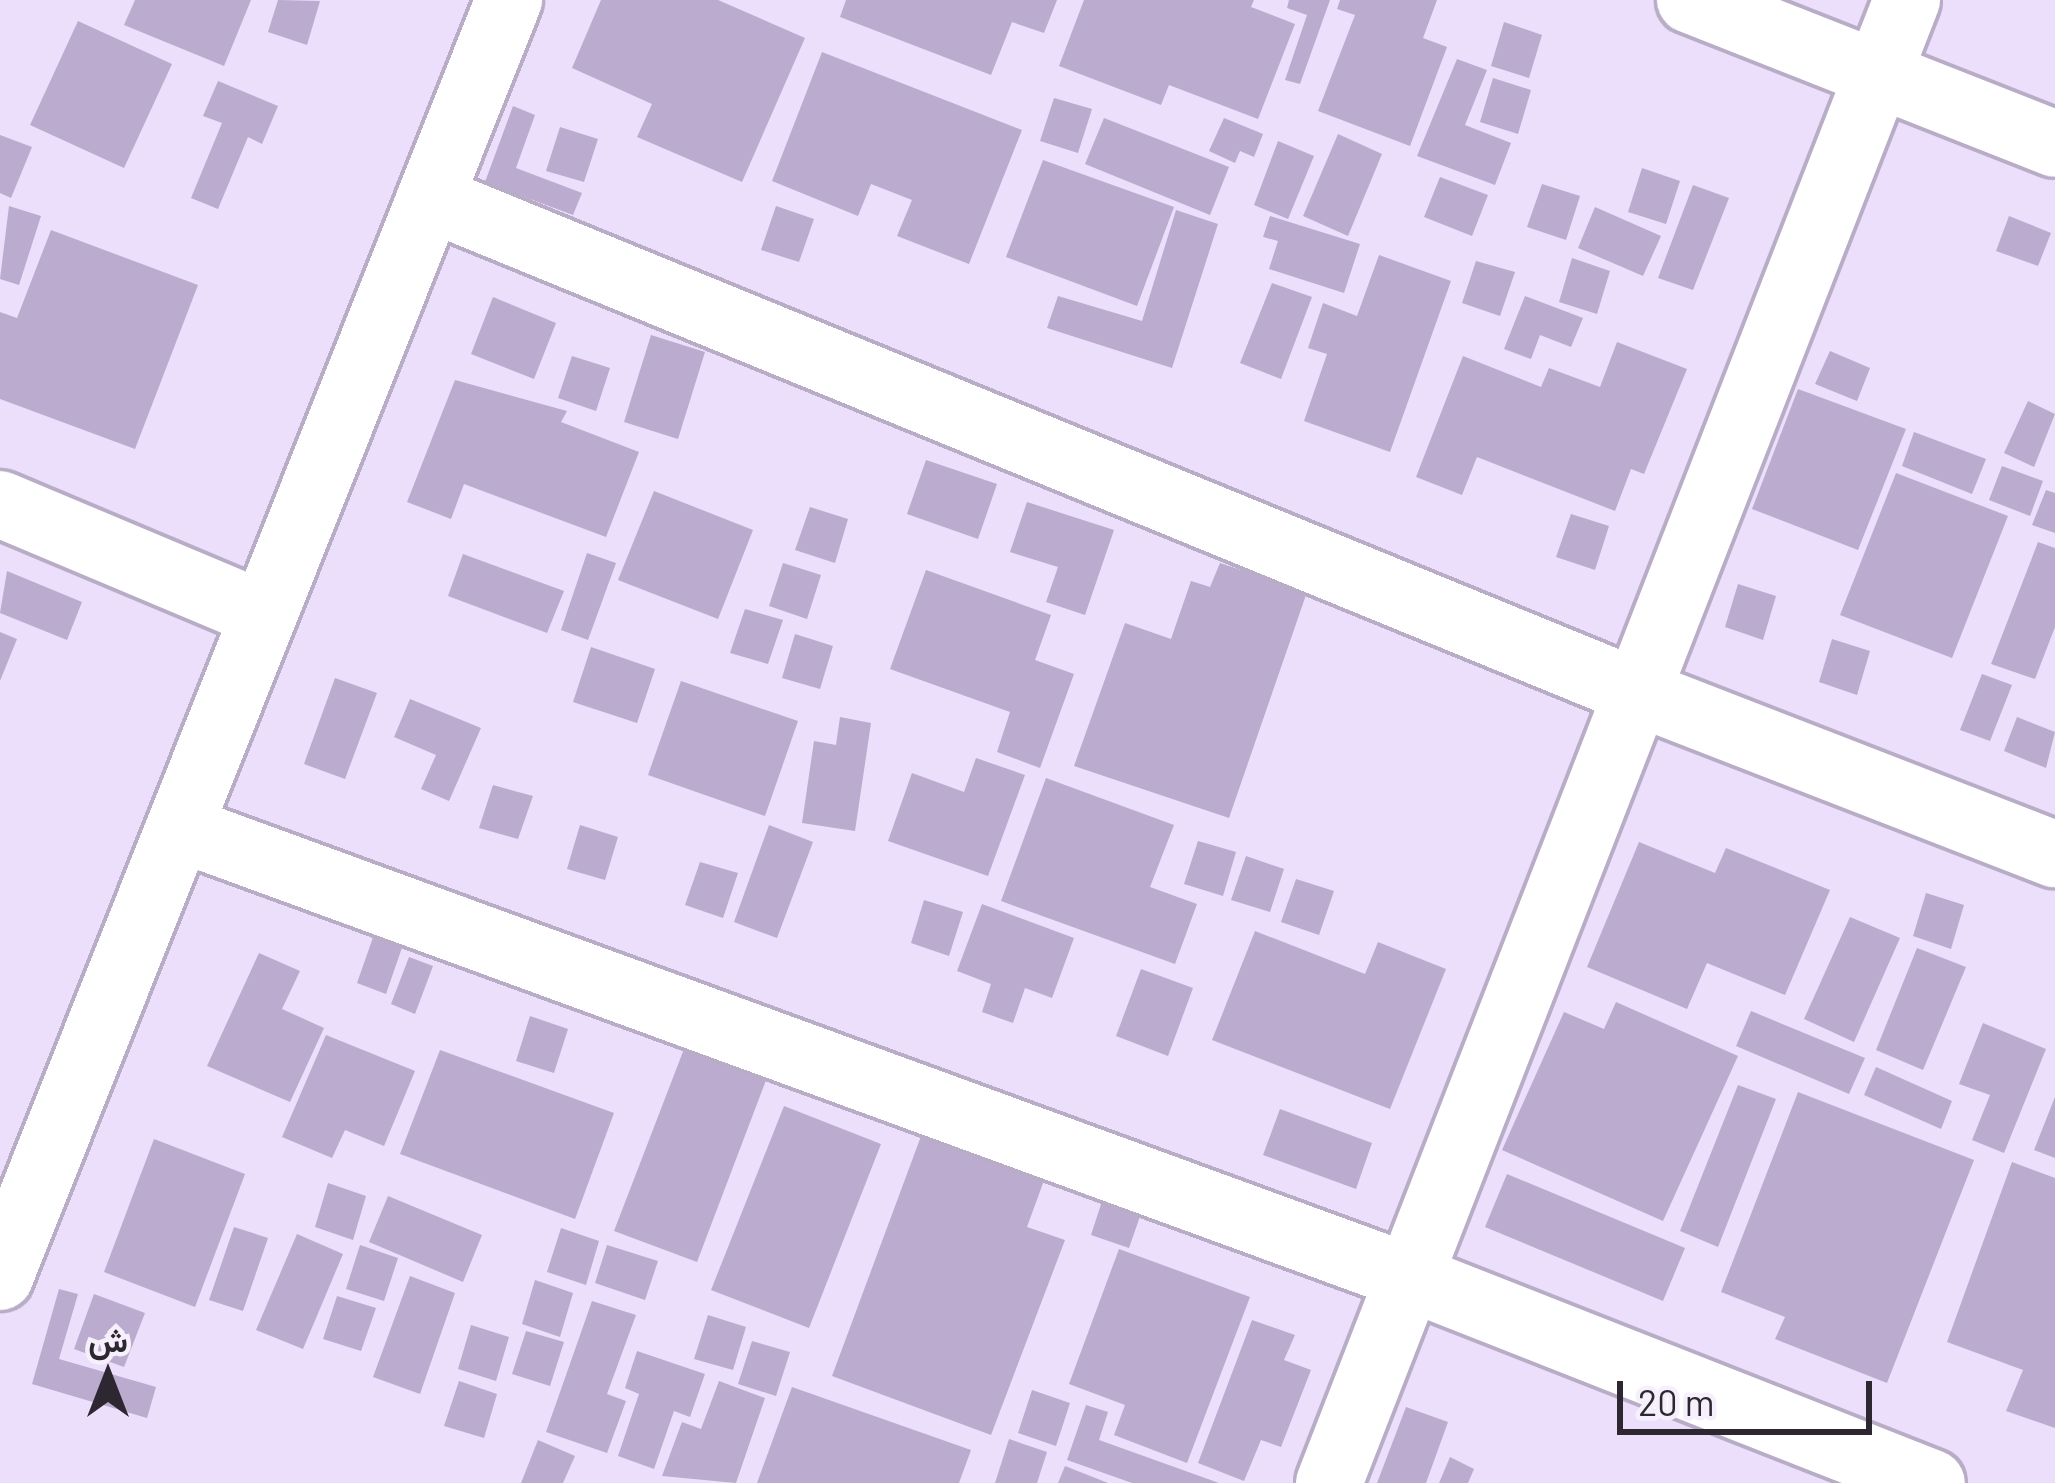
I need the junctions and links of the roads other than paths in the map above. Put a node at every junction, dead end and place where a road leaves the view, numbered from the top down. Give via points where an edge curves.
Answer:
1 (1690, 0) edge
2 (1906, 0) edge
3 (492, 5) edge
4 (1877, 74) junction
5 (2055, 144) edge
6 (430, 198) junction
7 (0, 504) edge
8 (264, 615) junction
9 (1639, 693) junction
10 (179, 828) junction
11 (2055, 854) edge
12 (1406, 1276) junction
13 (0, 1277) edge
14 (1329, 1483) edge
15 (1932, 1483) edge

1 - 4 street
2 - 4 street
3 - 6 street
4 - 5 street
4 - 9 street
6 - 8 street
6 - 9 street
7 - 8 street
8 - 10 street
9 - 11 street
9 - 12 street
10 - 12 street
10 - 13 street
12 - 14 street
12 - 15 street

